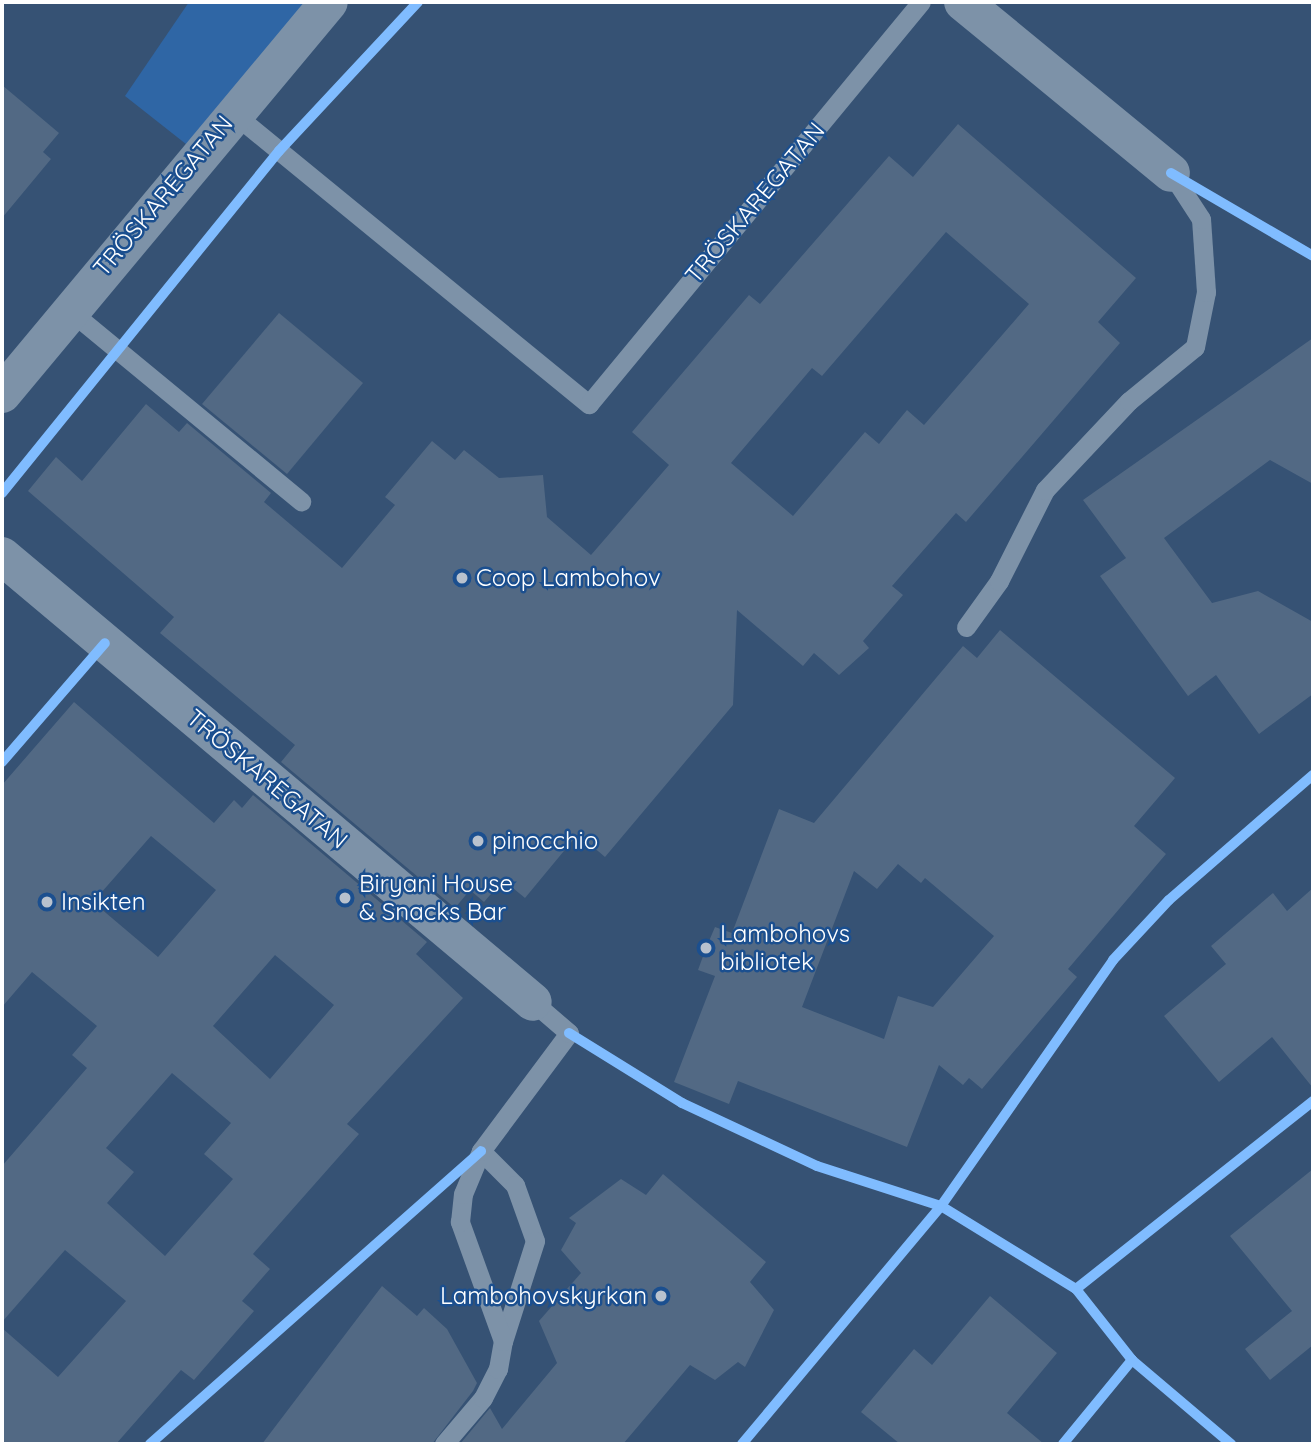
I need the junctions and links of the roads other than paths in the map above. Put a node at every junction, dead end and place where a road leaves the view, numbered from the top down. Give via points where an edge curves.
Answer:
1 (329, 2) edge
2 (921, 2) edge
3 (963, 2) edge
4 (233, 113) junction
5 (1171, 173) joint
6 (69, 310) junction
7 (2, 394) edge
8 (301, 501) dead end
9 (2, 556) edge
10 (966, 627) dead end
11 (533, 1002) joint
12 (481, 1151) junction
13 (503, 1341) junction
14 (444, 1444) edge

1 - 4 street, TRÖSKAREGATAN
2 - 4 lane, TRÖSKAREGATAN via 589,404
3 - 5 street
4 - 6 street, TRÖSKAREGATAN
5 - 10 lane via 1201,219 1206,292 1195,347 1129,401 1045,490 999,581
6 - 7 street, TRÖSKAREGATAN
6 - 8 lane
9 - 11 street, TRÖSKAREGATAN
11 - 12 lane via 569,1033
12 - 13 lane via 460,1222
12 - 13 lane via 515,1185 535,1241
13 - 14 lane via 498,1369 483,1398

